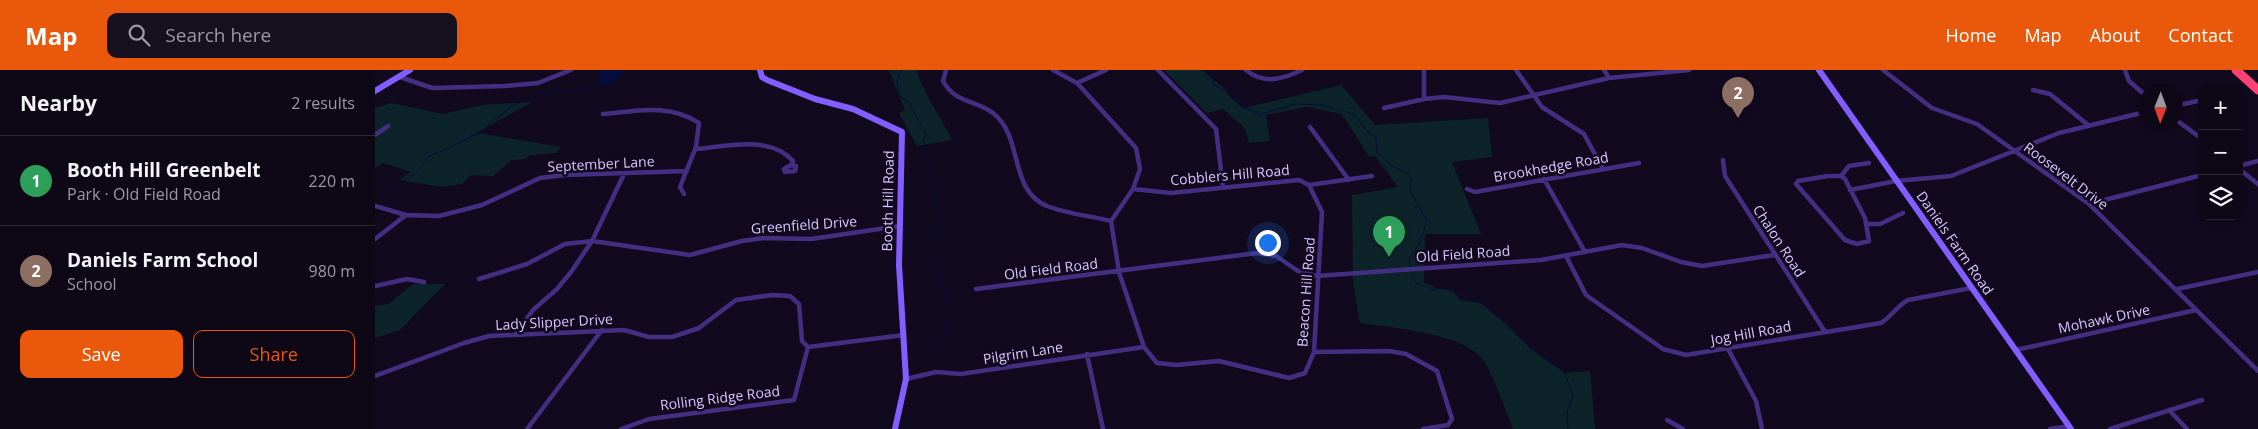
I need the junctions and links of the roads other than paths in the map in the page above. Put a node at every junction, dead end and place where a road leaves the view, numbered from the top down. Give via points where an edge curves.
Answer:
1 (571, 70) edge
2 (760, 70) edge
3 (946, 70) edge
4 (1053, 70) edge
5 (1106, 70) edge
6 (1158, 70) edge
7 (1246, 70) edge
8 (1302, 70) edge
9 (1424, 70) edge
10 (1516, 70) edge
11 (1604, 70) edge
12 (1689, 70) edge
13 (1819, 70) edge
14 (1883, 70) edge
15 (1895, 70) edge
16 (2125, 70) edge
17 (2236, 70) edge
18 (405, 73) edge
19 (1889, 73) junction
20 (1609, 78) junction
21 (1077, 83) junction
22 (2138, 89) edge
23 (2033, 90) dead end
24 (2258, 90) edge
25 (375, 91) edge
26 (1534, 94) junction
27 (1424, 99) junction
28 (2198, 101) edge
29 (2183, 104) edge
30 (1384, 108) dead end
31 (603, 114) dead end
32 (2138, 114) edge
33 (2088, 125) junction
34 (2183, 125) edge
35 (388, 126) dead end
36 (1309, 127) dead end
37 (375, 135) edge
38 (2198, 136) edge
39 (696, 149) junction
40 (2015, 152) junction
41 (1723, 160) dead end
42 (2258, 161) edge
43 (1639, 163) dead end
44 (1869, 163) dead end
45 (792, 165) dead end
46 (2243, 166) edge
47 (1603, 169) junction
48 (687, 171) junction
49 (2243, 171) edge
50 (624, 174) junction
51 (1373, 176) dead end
52 (1841, 176) junction
53 (2198, 176) edge
54 (1544, 179) junction
55 (1349, 180) junction
56 (1897, 181) junction
57 (2258, 184) edge
58 (1309, 186) junction
59 (1223, 187) junction
60 (1133, 189) junction
61 (1467, 189) dead end
62 (1850, 190) junction
63 (683, 194) dead end
64 (2089, 204) junction
65 (375, 206) edge
66 (1903, 213) dead end
67 (406, 214) junction
68 (1111, 221) junction
69 (1867, 224) junction
70 (900, 226) junction
71 (375, 239) edge
72 (592, 241) junction
73 (1585, 252) junction
74 (1775, 255) junction
75 (1566, 256) junction
76 (1119, 272) junction
77 (2258, 272) edge
78 (1317, 276) junction
79 (479, 279) dead end
80 (424, 282) dead end
81 (375, 286) edge
82 (1971, 288) junction
83 (2177, 288) junction
84 (976, 290) dead end
85 (2196, 310) junction
86 (602, 330) junction
87 (1825, 332) junction
88 (515, 335) junction
89 (904, 335) junction
90 (808, 347) junction
91 (1144, 347) junction
92 (1728, 349) junction
93 (2016, 350) junction
94 (1314, 352) junction
95 (1087, 354) junction
96 (2258, 371) edge
97 (375, 376) edge
98 (906, 379) junction
99 (2202, 400) dead end
100 (2169, 410) junction
101 (1667, 420) dead end
102 (2070, 428) edge
103 (527, 429) edge
104 (621, 429) edge
105 (895, 429) edge
106 (1103, 429) edge
107 (1423, 429) edge
108 (1683, 429) edge
109 (1762, 429) edge
110 (2050, 429) edge
111 (2110, 429) edge
112 (2187, 429) edge

1 - 18 street via 538,83 432,88
2 - 70 street, Booth Hill Road via 767,80 815,99 853,109 902,132
3 - 68 street via 943,80 949,92 993,113 1006,127 1025,189 1046,206
4 - 21 street
5 - 21 street
6 - 59 street via 1217,129
7 - 8 street via 1261,80 1276,81
9 - 27 street
10 - 26 street
11 - 20 street
12 - 20 street
13 - 56 street, Daniels Farm Road
14 - 19 street, Roosevelt Drive
15 - 19 street
16 - 22 street via 2128,80
17 - 24 highway
18 - 25 street
19 - 40 street, Roosevelt Drive via 1931,108 1977,124
20 - 26 street
21 - 60 street via 1136,148 1140,169
23 - 33 street via 2050,94
26 - 27 street via 1500,103 1444,97
26 - 47 street via 1542,107 1584,134
27 - 30 street
28 - 29 street
31 - 39 street via 663,110 690,115 699,123
32 - 33 street
33 - 40 street via 2059,133
34 - 38 street
35 - 37 street
36 - 55 street
39 - 45 street via 768,146 791,156
39 - 48 street
40 - 56 street via 1951,176
40 - 64 street, Roosevelt Drive
41 - 74 street, Chalon Road via 1725,176
42 - 46 street
43 - 47 street, Brookhedge Road
44 - 52 street via 1849,166
47 - 54 street, Brookhedge Road
48 - 50 street, September Lane
48 - 63 street via 681,186
49 - 57 street
50 - 67 street, September Lane via 540,178 466,211 439,216
50 - 72 street
51 - 55 street
52 - 62 street
52 - 69 street via 1798,181 1797,184 1845,240 1860,245 1869,240
53 - 64 street
54 - 61 street, Brookhedge Road via 1475,192
54 - 73 street
55 - 58 street
56 - 62 street
56 - 82 street, Daniels Farm Road
58 - 59 street, Cobblers Hill Road via 1299,180
58 - 78 street, Beacon Hill Road via 1322,212
59 - 60 street, Cobblers Hill Road via 1171,193
60 - 68 street
62 - 69 street
64 - 83 street, Roosevelt Drive
65 - 67 street, September Lane
66 - 69 street via 1880,224
67 - 71 street
68 - 76 street, Beacon Hill Road
70 - 72 street, Greenfield Drive via 811,238 742,241 690,255
70 - 89 street, Booth Hill Road
72 - 79 street, Greenfield Drive via 565,244 527,264
72 - 88 street via 557,289 533,310
73 - 74 street, Old Field Road via 1633,245 1676,262 1702,266
73 - 75 street, Old Field Road
74 - 87 street, Chalon Road
75 - 78 street, Old Field Road
75 - 92 street, Jog Hill Road via 1586,295 1663,349 1686,355
76 - 78 street, Old Field Road via 1257,253 1277,256 1299,271
76 - 84 street, Old Field Road
76 - 91 street, Beacon Hill Road
77 - 83 street
78 - 94 street, Beacon Hill Road
80 - 81 street via 407,279
82 - 87 street, Jog Hill Road via 1908,300 1881,323
82 - 93 street, Daniels Farm Road
83 - 85 street, Roosevelt Drive
85 - 93 street, Mohawk Drive
85 - 96 street, Roosevelt Drive
86 - 88 street, Lady Slipper Drive
86 - 90 street, Lady Slipper Drive via 673,337 699,328 736,300 789,296 799,304 803,341
86 - 103 street
87 - 92 street, Jog Hill Road
88 - 97 street, Lady Slipper Drive via 489,336 465,343
89 - 90 street
89 - 98 street, Booth Hill Road
90 - 104 street, Rolling Ridge Road via 794,400 649,419
91 - 94 street, Beacon Hill Road via 1157,363 1176,365 1219,361 1289,378 1305,373
91 - 95 street, Pilgrim Lane
92 - 109 street via 1756,402
93 - 102 street, Daniels Farm Road
94 - 107 street via 1389,351 1406,354 1437,371 1452,420 1448,425
95 - 98 street, Pilgrim Lane via 961,374 936,372
95 - 106 street
98 - 105 street, Booth Hill Road
99 - 100 street
100 - 111 street
100 - 112 street
101 - 108 street
102 - 110 street

